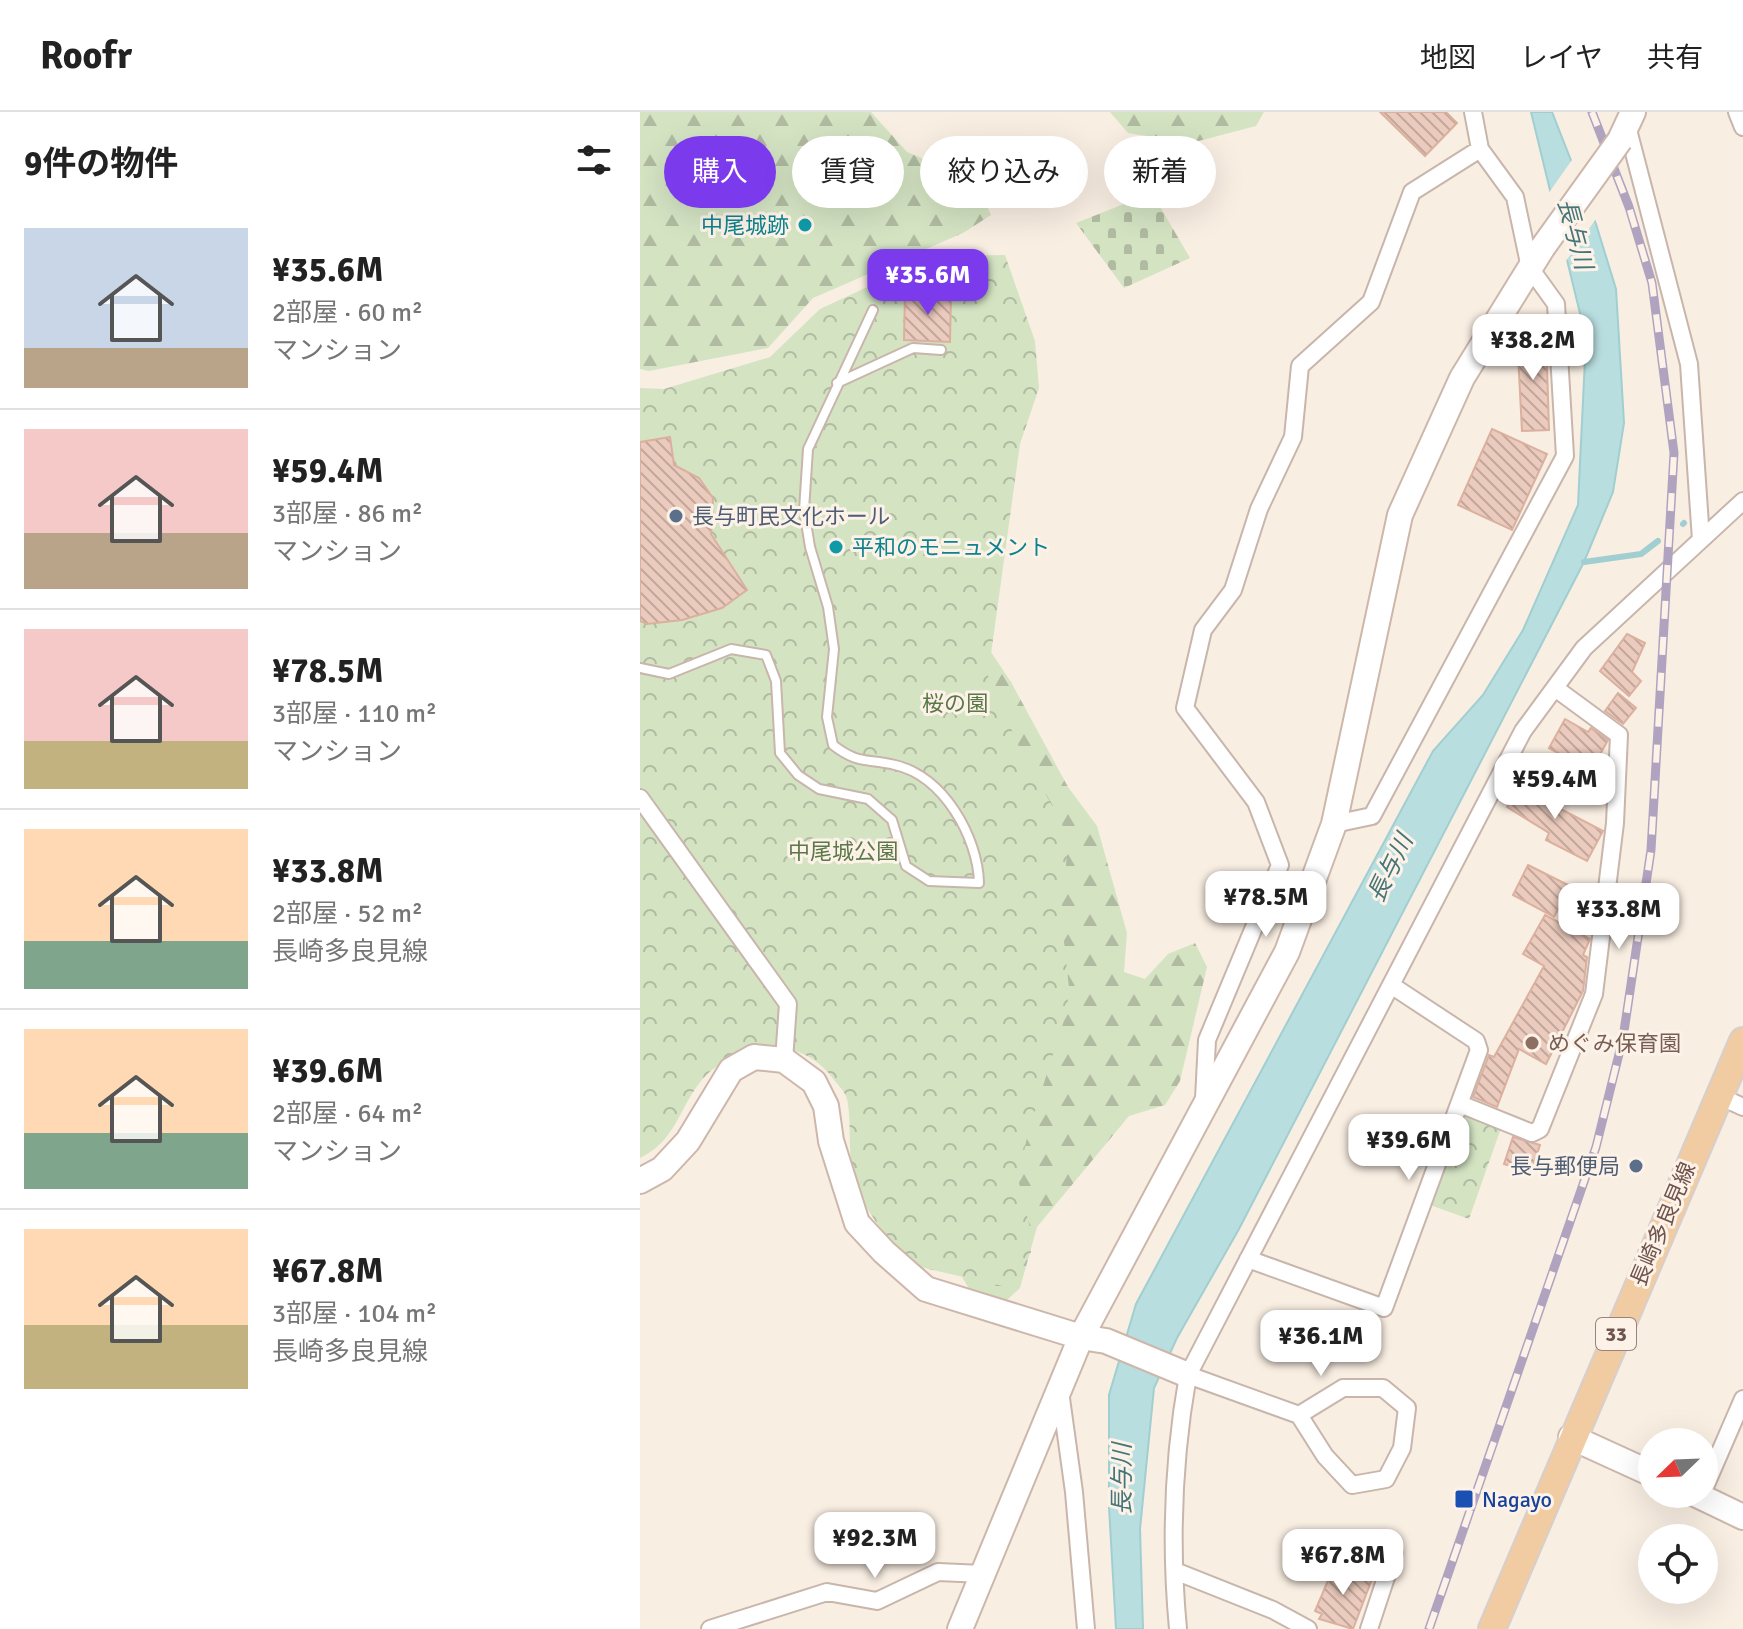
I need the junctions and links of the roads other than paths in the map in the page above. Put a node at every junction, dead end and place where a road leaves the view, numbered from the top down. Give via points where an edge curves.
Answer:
1 (1473, 112) edge
2 (1737, 112) edge
3 (1625, 121) edge
4 (1743, 127) edge
5 (1480, 149) junction
6 (1537, 258) junction
7 (873, 310) dead end
8 (941, 350) dead end
9 (837, 383) junction
10 (1743, 501) edge
11 (1701, 540) junction
12 (640, 668) edge
13 (1555, 688) junction
14 (640, 798) edge
15 (1334, 824) junction
16 (1391, 985) junction
17 (1743, 1041) edge
18 (784, 1060) junction
19 (1731, 1101) edge
20 (1460, 1104) junction
21 (1204, 1107) junction
22 (640, 1181) edge
23 (1248, 1259) junction
24 (1081, 1337) junction
25 (1188, 1375) junction
26 (1060, 1389) junction
27 (1743, 1399) edge
28 (1299, 1415) junction
29 (1571, 1437) junction
30 (1718, 1454) edge
31 (1638, 1468) edge
32 (1718, 1504) edge
33 (1743, 1517) edge
34 (1394, 1553) dead end
35 (1175, 1571) junction
36 (983, 1574) junction
37 (771, 1612) junction
38 (710, 1629) edge
39 (763, 1629) edge
40 (960, 1629) edge
41 (1086, 1629) edge
42 (1178, 1629) edge
43 (1308, 1629) edge
44 (1369, 1629) edge
45 (1492, 1629) edge

1 - 5 street
2 - 4 street
3 - 6 street, bridge
3 - 11 street via 1689,364
5 - 6 street via 1515,197
5 - 21 street via 1412,192 1371,302 1300,366 1293,437 1259,509 1233,590 1203,630 1185,708 1256,802 1280,865 1207,1040
6 - 15 street via 1462,378 1400,515
6 - 15 street via 1556,304 1565,456 1372,816
7 - 9 lane
8 - 9 lane via 913,348
9 - 12 lane via 808,449 804,510 834,649 827,717 833,745 852,760 899,765 947,802 968,829 979,859 979,883 929,881 906,866 892,820 868,799 819,789 798,775 780,753 776,681 766,655 731,649 669,674
10 - 11 street
11 - 13 street via 1584,648
13 - 16 street via 1523,731
13 - 20 street via 1619,735 1615,823 1594,994 1540,1129 1532,1133
14 - 18 street via 788,1004
15 - 21 street via 1287,952
16 - 20 street via 1476,1041 1479,1050
16 - 23 street
17 - 19 main road, 長崎多良見線 / 33
18 - 22 street via 754,1057 731,1070 688,1141 662,1169
18 - 24 street via 814,1082 826,1106 831,1141 857,1223 884,1252 926,1289
19 - 29 main road, 長崎多良見線 / 33
20 - 23 street via 1384,1308
21 - 24 street
23 - 25 street
24 - 25 street via 1106,1341
24 - 26 street
25 - 28 street
25 - 35 street via 1173,1501
26 - 36 street
26 - 41 street
27 - 30 street
28 - 28 street via 1325,1456 1352,1485 1386,1479 1402,1448 1407,1408 1383,1388 1343,1388
29 - 31 street
29 - 45 main road, 長崎多良見線 / 33
32 - 33 street
34 - 44 street
35 - 42 street
35 - 43 street
36 - 37 street via 938,1572 877,1601 827,1592
36 - 40 street
37 - 38 street
37 - 39 street

